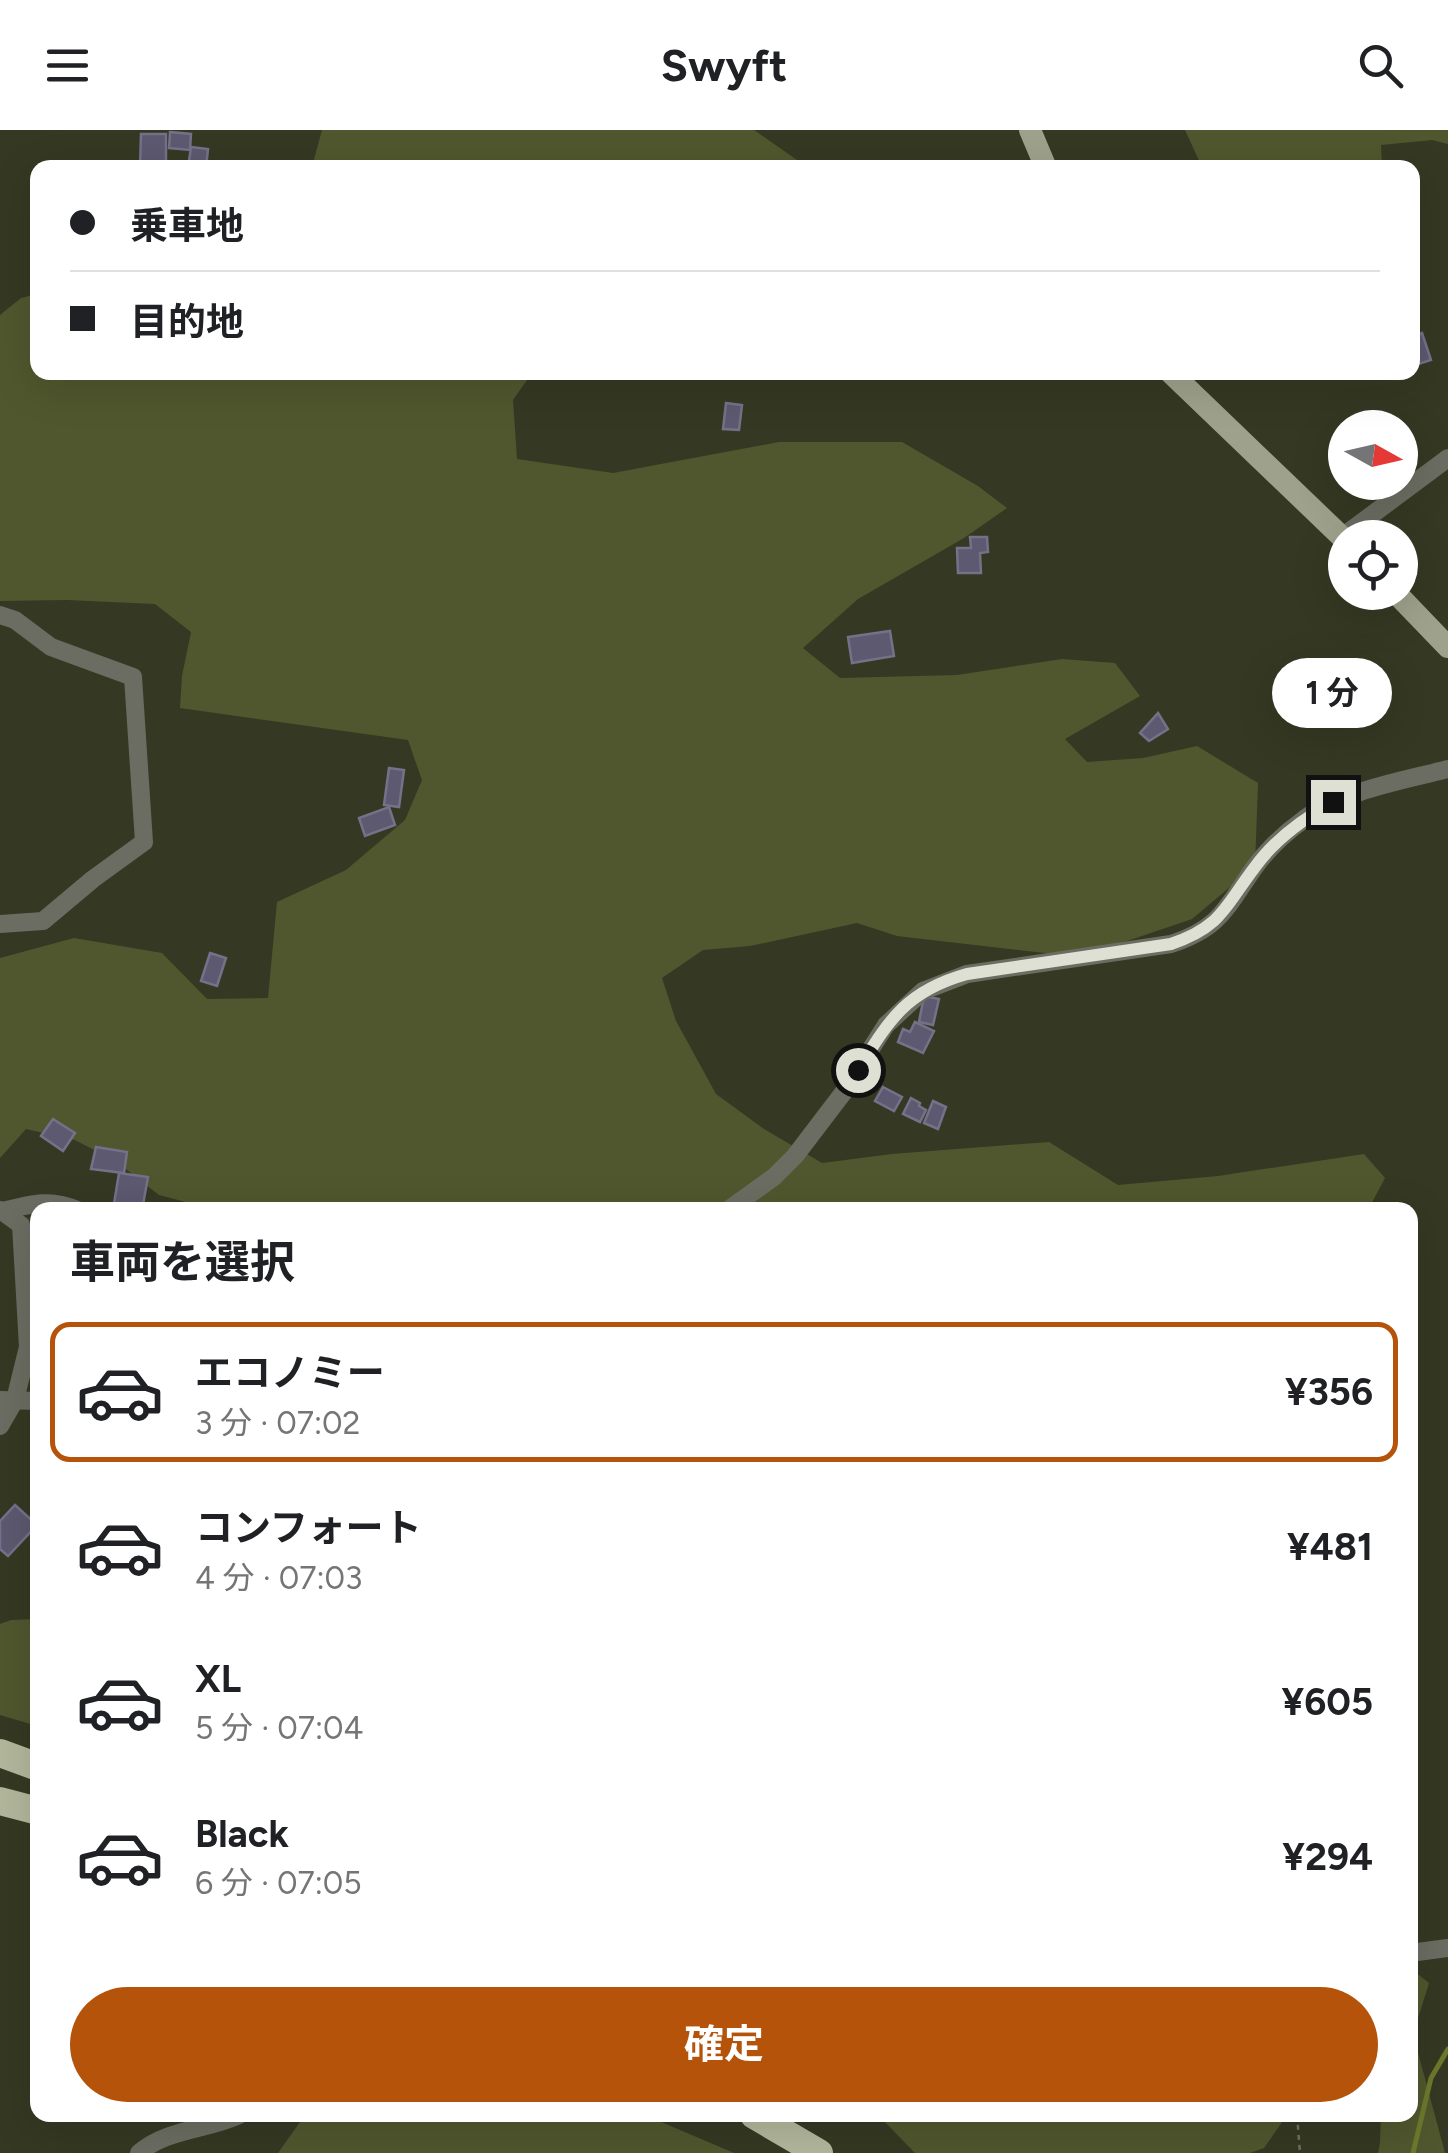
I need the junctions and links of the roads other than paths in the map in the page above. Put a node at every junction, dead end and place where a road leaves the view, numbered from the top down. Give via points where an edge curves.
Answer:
1 (1030, 130) edge
2 (1043, 160) edge
3 (1178, 380) edge
4 (1448, 458) edge
5 (1367, 520) edge
6 (1328, 523) edge
7 (1412, 610) edge
8 (0, 615) edge
9 (1448, 647) edge
10 (1448, 768) edge
11 (0, 924) edge
12 (739, 1202) edge
13 (30, 1206) edge
14 (1, 1210) edge
15 (7, 1400) edge
16 (0, 1426) edge
17 (0, 1752) edge
18 (30, 1764) edge
19 (0, 1800) edge
20 (30, 1809) edge
21 (0, 1816) edge
22 (30, 1822) edge
23 (1448, 1948) edge
24 (1418, 1952) edge
25 (224, 2122) edge
26 (766, 2122) edge
27 (139, 2153) edge
28 (820, 2153) edge

1 - 2 main road
3 - 6 main road
4 - 5 street
7 - 9 main road
8 - 11 street via 51,647 133,676 144,842 43,921
10 - 12 street via 1333,802 1305,818 1255,866 1222,915 1192,938 967,974 922,990 886,1025 795,1156
13 - 14 street
14 - 15 street via 21,1224 28,1347
15 - 16 street
17 - 18 highway
19 - 20 highway
21 - 22 highway
23 - 24 street
25 - 27 street via 170,2136
26 - 28 highway

